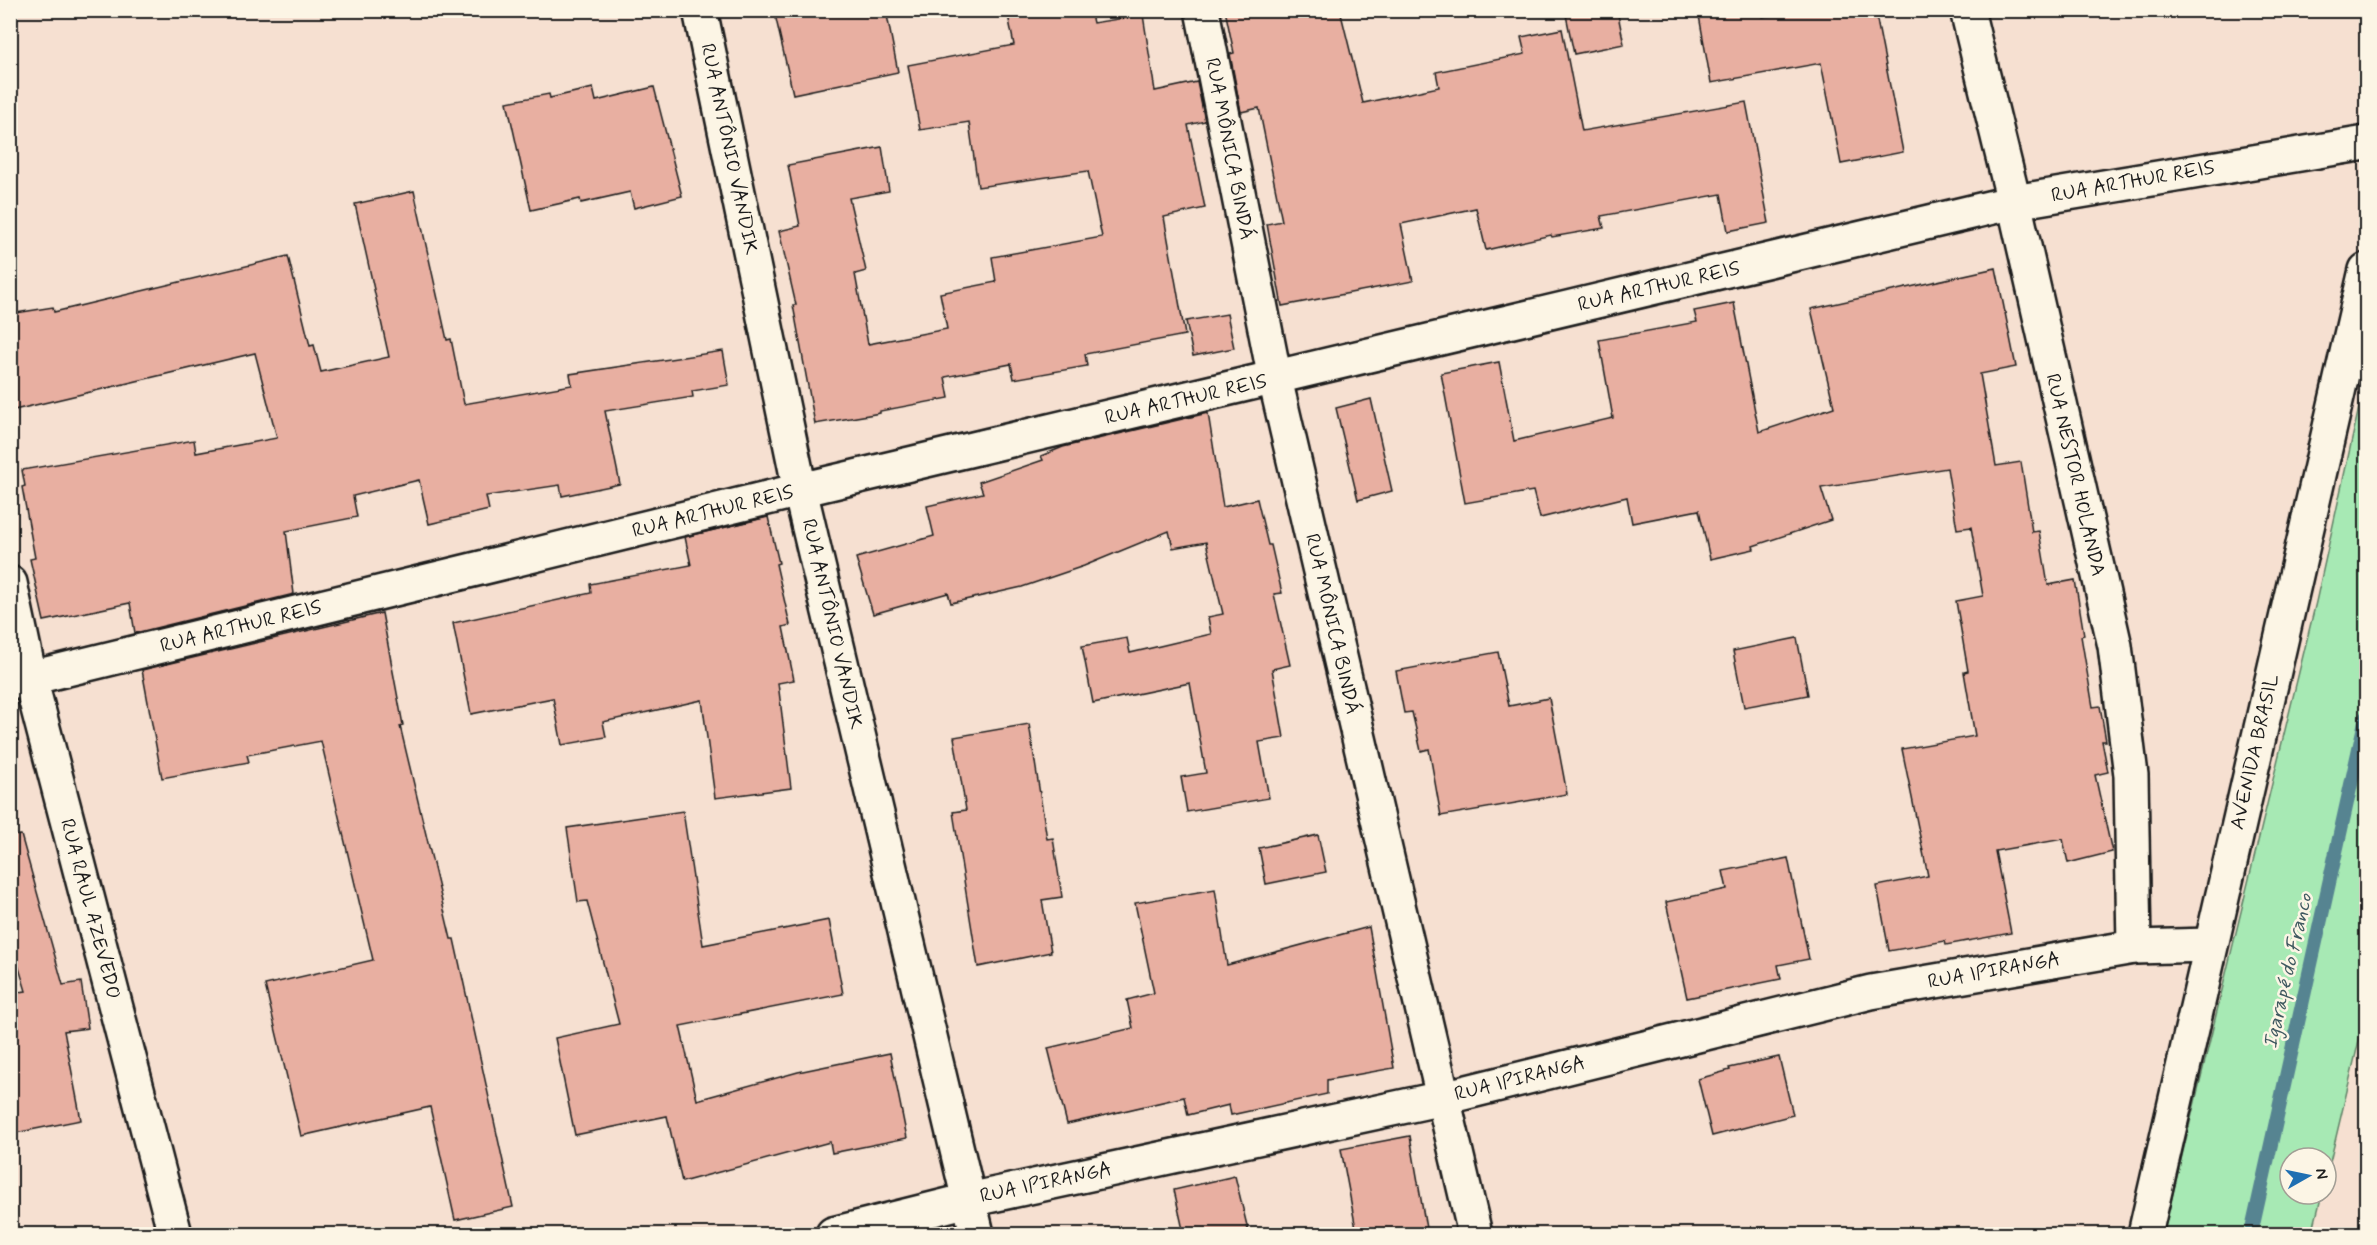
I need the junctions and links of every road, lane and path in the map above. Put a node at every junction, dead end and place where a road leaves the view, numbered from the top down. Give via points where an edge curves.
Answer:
1 (700, 10) edge
2 (1202, 10) edge
3 (1966, 10) edge
4 (2367, 143) edge
5 (2014, 202) junction
6 (2367, 270) edge
7 (1275, 379) junction
8 (800, 490) junction
9 (10, 583) edge
10 (20, 681) edge
11 (2210, 945) junction
12 (2134, 947) junction
13 (1443, 1098) junction
14 (969, 1200) junction
15 (174, 1234) edge
16 (833, 1234) edge
17 (977, 1234) edge
18 (1475, 1234) edge
19 (2145, 1234) edge

1 - 8 main road, RUA ANTÔNIO VANDIK
2 - 7 main road, RUA MÔNICA BINDÁ
3 - 5 main road, RUA NESTOR HOLANDA
4 - 5 main road, RUA ARTHUR REIS
5 - 7 main road, RUA ARTHUR REIS
5 - 12 main road, RUA NESTOR HOLANDA via 2115,646 2131,775
6 - 11 main road, AVENIDA BRASIL
7 - 8 main road, RUA ARTHUR REIS
7 - 13 main road, RUA MÔNICA BINDÁ
8 - 10 main road, RUA ARTHUR REIS
8 - 14 main road, RUA ANTÔNIO VANDIK
9 - 10 main road, RUA RAUL AZEVEDO
10 - 15 main road, RUA RAUL AZEVEDO
11 - 12 main road, RUA IPIRANGA
11 - 19 main road, AVENIDA BRASIL
12 - 13 main road, RUA IPIRANGA via 1872,992
13 - 14 main road, RUA IPIRANGA
13 - 18 main road, RUA MÔNICA BINDÁ
14 - 16 main road, RUA IPIRANGA
14 - 17 main road, RUA ANTÔNIO VANDIK

